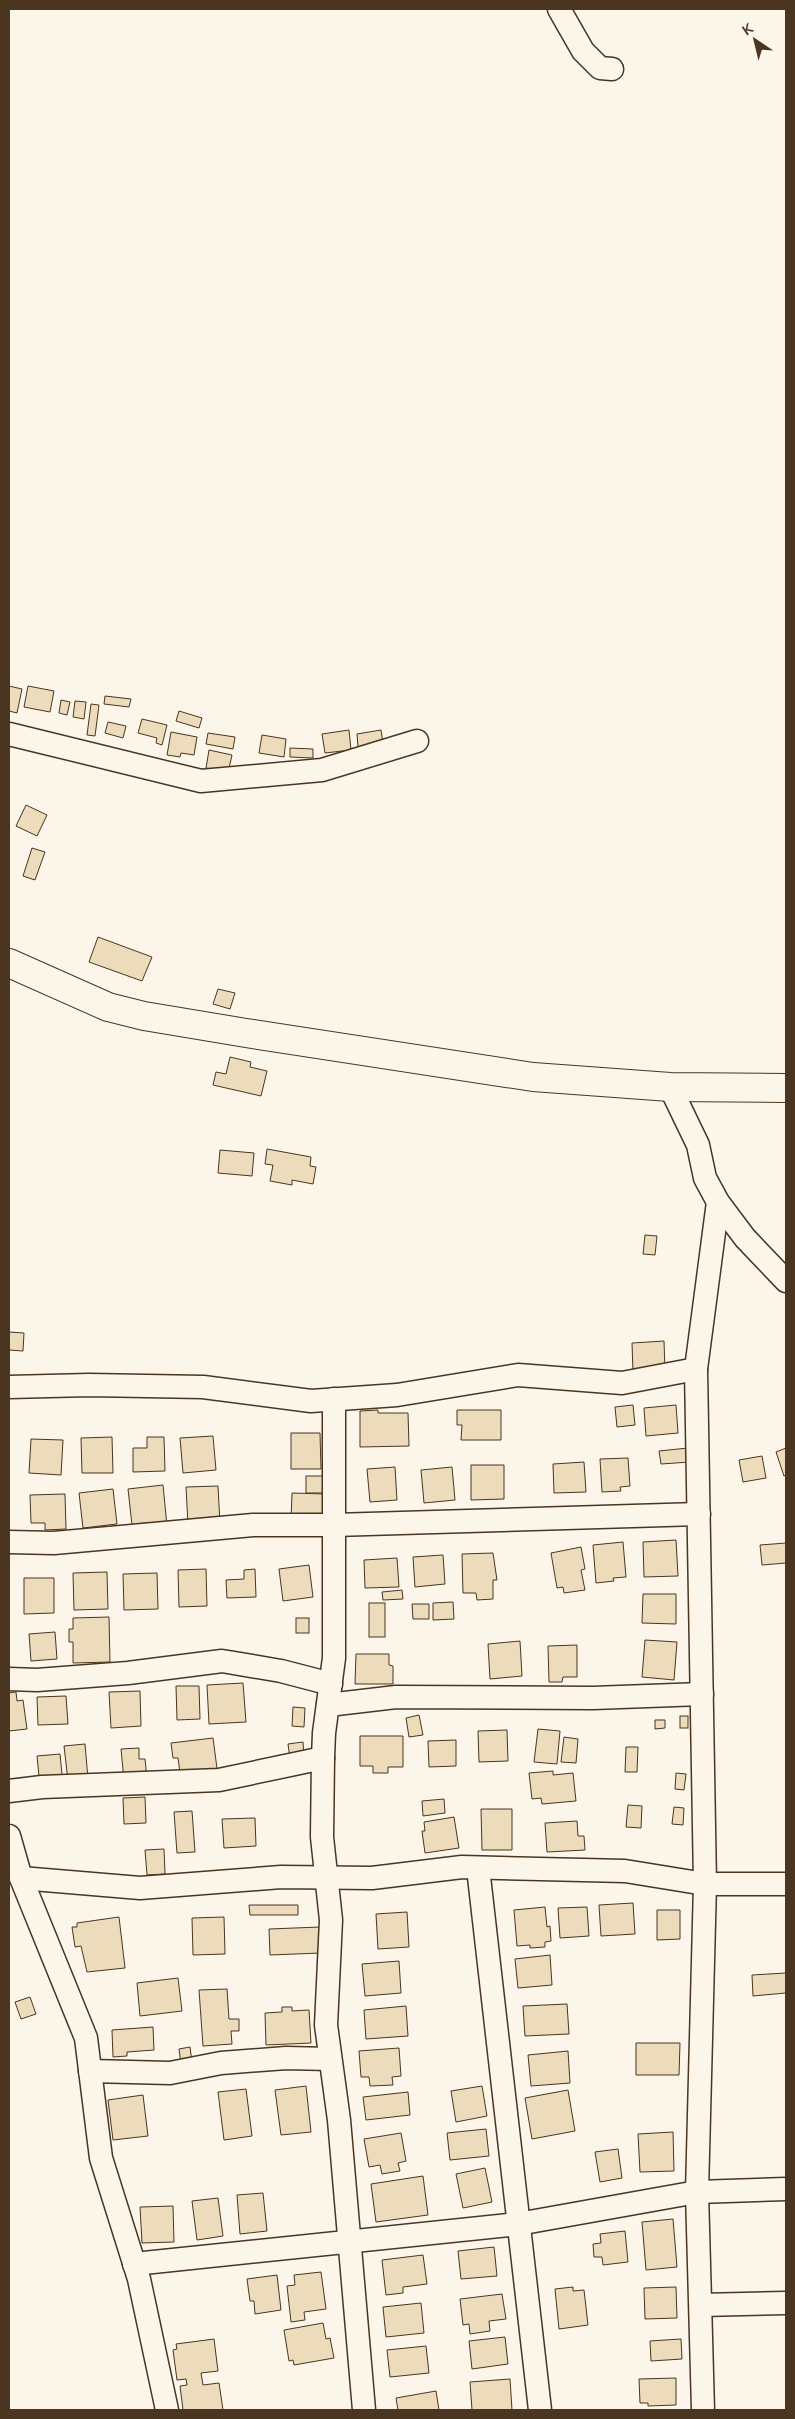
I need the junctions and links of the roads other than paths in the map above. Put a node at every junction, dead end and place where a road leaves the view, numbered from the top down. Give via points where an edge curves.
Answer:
1 (559, 9) edge
2 (612, 69) dead end
3 (9, 734) edge
4 (417, 742) dead end
5 (9, 963) edge
6 (670, 1086) junction
7 (786, 1088) edge
8 (718, 1202) junction
9 (786, 1281) edge
10 (696, 1369) junction
11 (9, 1387) edge
12 (334, 1399) junction
13 (698, 1514) junction
14 (334, 1526) junction
15 (9, 1542) edge
16 (9, 1679) edge
17 (702, 1694) junction
18 (329, 1695) junction
19 (323, 1758) junction
20 (9, 1791) edge
21 (9, 1836) edge
22 (478, 1868) junction
23 (326, 1876) junction
24 (21, 1878) junction
25 (705, 1884) junction
26 (786, 1884) edge
27 (330, 2059) junction
28 (90, 2071) junction
29 (786, 2189) edge
30 (697, 2192) junction
31 (518, 2224) junction
32 (348, 2242) junction
33 (134, 2264) junction
34 (786, 2303) edge
35 (701, 2305) junction
36 (167, 2410) edge
37 (364, 2410) edge
38 (540, 2410) edge
39 (703, 2410) edge

1 - 2 street via 583,51 600,68
3 - 4 street via 201,781 322,770
5 - 6 main road via 108,1007 144,1016 533,1077
6 - 7 main road
6 - 8 street via 698,1145 705,1178
8 - 9 street via 744,1238
8 - 10 street
10 - 12 street via 622,1383 518,1375 397,1395
10 - 13 street
11 - 12 street via 203,1387 312,1401
12 - 14 street
13 - 14 street
13 - 17 street
14 - 15 street via 252,1525 54,1543
14 - 18 street via 334,1658
16 - 18 street via 128,1674 222,1661 281,1671
17 - 18 street via 593,1698
17 - 25 street
18 - 19 street
19 - 20 street via 219,1780
19 - 23 street via 322,1837
21 - 24 street
22 - 23 street via 372,1878
22 - 25 street via 626,1872
22 - 31 street
23 - 24 street via 140,1888
23 - 27 street via 331,1920 326,2024
24 - 28 street via 86,2038
25 - 26 street
25 - 30 street
27 - 28 street via 286,2058 221,2063 170,2073
27 - 32 street via 339,2120
28 - 33 street via 101,2158
29 - 30 street
30 - 31 street
30 - 35 street
31 - 32 street
31 - 38 street
32 - 33 street
32 - 37 street
33 - 36 street
34 - 35 street
35 - 39 street

